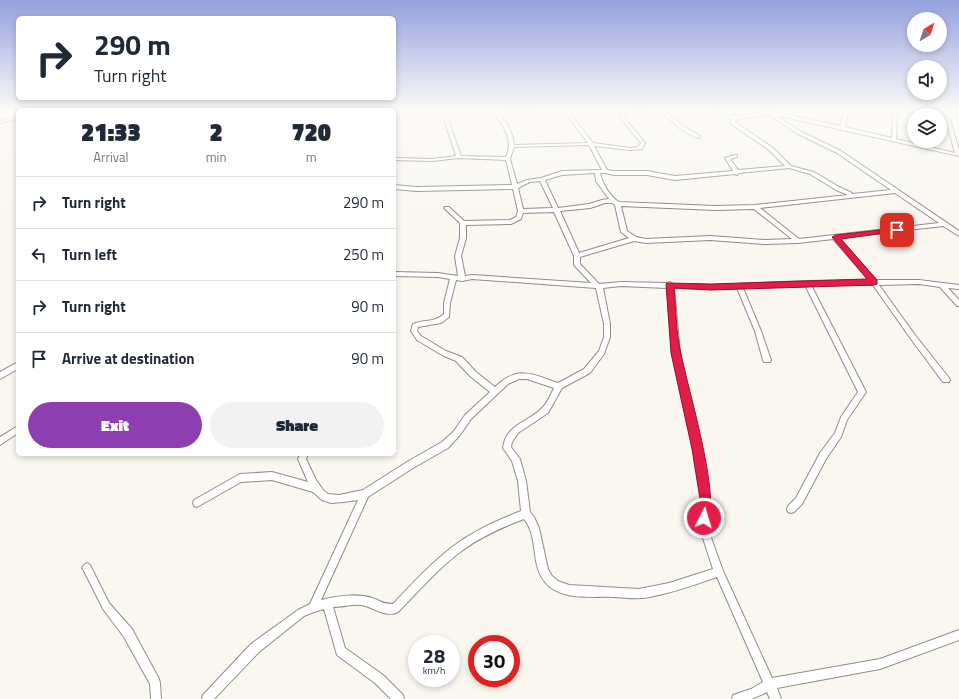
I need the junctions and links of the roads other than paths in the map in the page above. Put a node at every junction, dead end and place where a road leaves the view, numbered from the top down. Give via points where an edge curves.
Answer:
1 (455, 143) edge
2 (511, 143) edge
3 (643, 143) edge
4 (761, 143) edge
5 (820, 143) edge
6 (905, 143) edge
7 (955, 143) edge
8 (591, 144) junction
9 (512, 146) junction
10 (959, 155) edge
11 (735, 156) dead end
12 (460, 157) junction
13 (396, 159) edge
14 (508, 159) junction
15 (788, 168) junction
16 (605, 171) junction
17 (597, 172) junction
18 (737, 173) junction
19 (542, 179) junction
20 (515, 184) junction
21 (396, 187) edge
22 (896, 191) junction
23 (852, 195) junction
24 (613, 201) junction
25 (618, 204) junction
26 (755, 207) junction
27 (447, 208) dead end
28 (556, 210) junction
29 (521, 211) junction
30 (463, 223) junction
31 (943, 224) junction
32 (959, 234) edge
33 (836, 237) junction
34 (634, 239) junction
35 (798, 241) junction
36 (577, 256) junction
37 (396, 274) edge
38 (453, 278) junction
39 (462, 279) junction
40 (874, 282) junction
41 (807, 283) junction
42 (670, 284) junction
43 (597, 285) junction
44 (740, 285) junction
45 (943, 286) junction
46 (959, 287) edge
47 (959, 304) edge
48 (767, 360) dead end
49 (16, 367) edge
50 (0, 376) edge
51 (946, 380) dead end
52 (559, 386) junction
53 (494, 392) junction
54 (16, 430) edge
55 (0, 441) edge
56 (303, 456) edge
57 (317, 489) junction
58 (365, 494) junction
59 (197, 503) dead end
60 (791, 509) dead end
61 (526, 514) junction
62 (87, 568) dead end
63 (718, 572) junction
64 (327, 603) junction
65 (314, 606) junction
66 (959, 635) edge
67 (770, 684) junction
68 (156, 699) edge
69 (207, 699) edge
70 (399, 699) edge
71 (737, 699) edge
72 (776, 699) edge

1 - 12 street
2 - 9 street
3 - 8 street via 640,148 630,149
4 - 15 street via 771,149
5 - 22 street via 839,152
6 - 10 street
7 - 10 street
8 - 9 street
8 - 16 street
9 - 14 street
11 - 18 street via 727,158
12 - 13 street via 432,160
12 - 14 street
14 - 20 street
15 - 18 street
15 - 23 street via 805,170 835,189
16 - 17 street
16 - 18 street via 647,173 675,178
17 - 19 street via 562,173
17 - 24 street via 599,181
19 - 20 street
19 - 28 street
20 - 21 street via 416,189
20 - 29 street
22 - 23 street
22 - 31 street
23 - 26 street
24 - 25 street
24 - 28 street
25 - 26 street
25 - 34 street via 624,232
26 - 35 street
27 - 30 street
28 - 29 street
28 - 36 street
29 - 30 street via 519,218 511,222
30 - 39 street via 463,238 458,256
31 - 32 street
31 - 33 street
33 - 35 street
33 - 40 street
34 - 35 street
34 - 36 street
36 - 43 street via 577,266
37 - 38 street
38 - 39 street
38 - 53 street via 447,315 436,324 415,326 414,331 419,338 460,359
39 - 43 street via 472,276
40 - 41 street
40 - 45 street via 919,282
40 - 51 street
41 - 44 street
41 - 60 street via 862,392 844,419 838,435 823,456 799,501
42 - 43 street
42 - 44 street via 711,287
42 - 63 street via 676,353 706,499 704,529
43 - 52 street via 607,324 607,337 602,352 588,371
44 - 48 street
45 - 46 street
45 - 47 street
49 - 50 street
52 - 53 street via 527,376 518,376 505,382
52 - 61 street via 545,411 515,431 508,441 507,448 516,459 522,481
53 - 58 street via 445,444
54 - 55 street
56 - 57 street via 302,459
57 - 58 street via 322,496 330,499
57 - 59 street via 272,476 240,478
58 - 65 street
61 - 63 street via 532,520 538,552 548,579 559,587 574,592 639,594
61 - 64 street via 504,522 470,540 446,558 395,609 383,609 360,600
62 - 68 street via 106,606 128,633 155,683
63 - 67 street
64 - 65 street
64 - 70 street via 341,651 379,679
65 - 69 street via 256,648
66 - 67 street via 880,664
67 - 71 street
67 - 72 street

